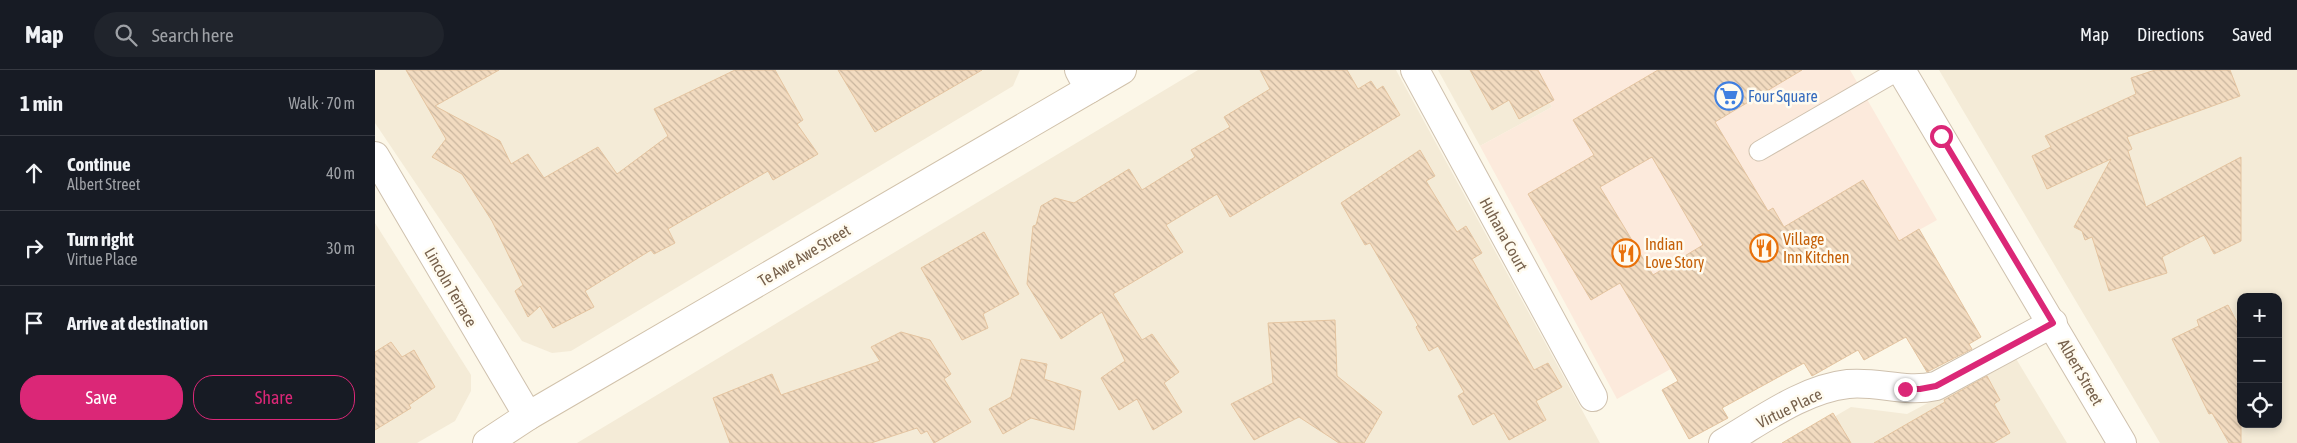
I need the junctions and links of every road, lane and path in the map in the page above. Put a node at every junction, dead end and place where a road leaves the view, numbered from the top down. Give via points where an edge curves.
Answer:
1 (1121, 70) edge
2 (1415, 70) edge
3 (1900, 70) edge
4 (1084, 79) edge
5 (1759, 151) dead end
6 (375, 156) edge
7 (2053, 323) junction
8 (1593, 397) dead end
9 (529, 416) junction
10 (487, 443) edge
11 (1723, 443) edge
12 (2122, 443) edge

1 - 4 street, Te Awe Awe Street
2 - 8 street, Huhana Court
3 - 5 lane
3 - 7 street, Albert Street
4 - 9 street, Te Awe Awe Street
6 - 9 street, Lincoln Terrace
7 - 11 street, Virtue Place via 1936,386 1905,389 1866,383 1835,387 1803,398
7 - 12 street, Albert Street
9 - 10 street, Te Awe Awe Street

